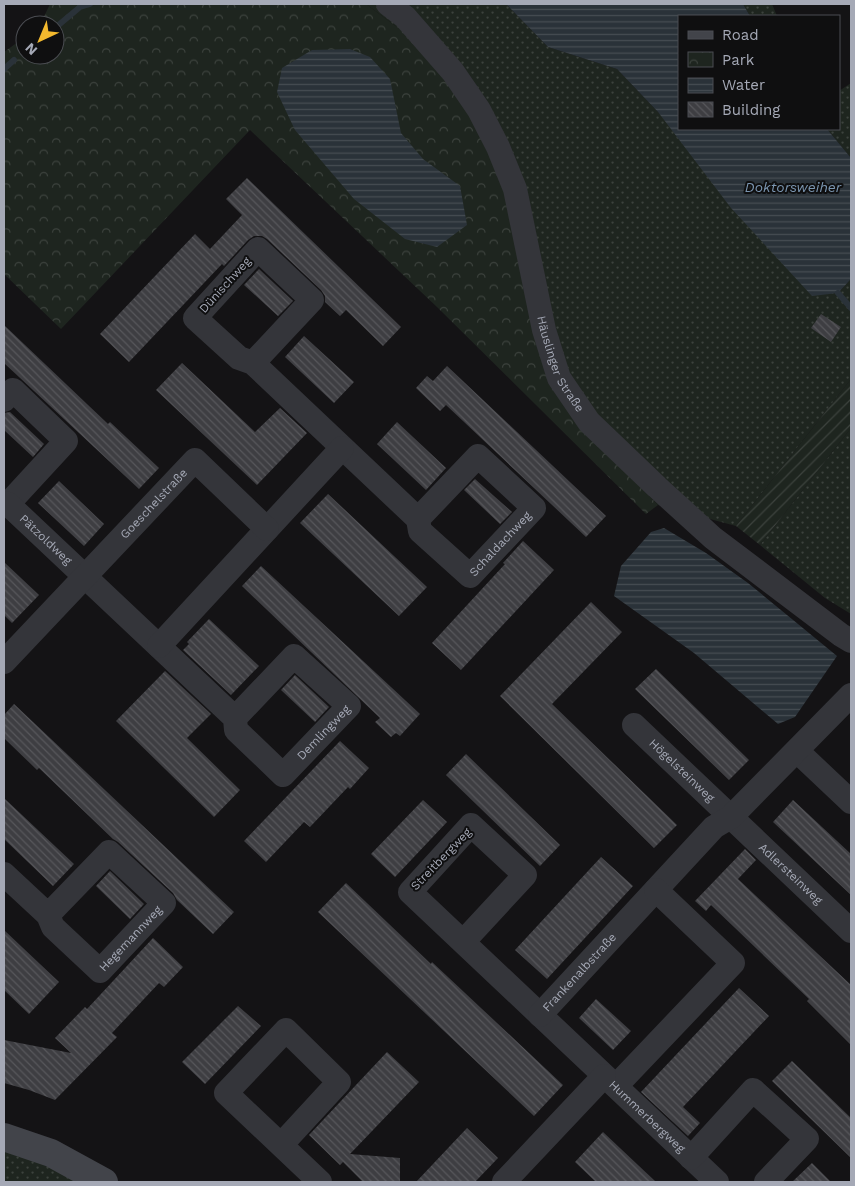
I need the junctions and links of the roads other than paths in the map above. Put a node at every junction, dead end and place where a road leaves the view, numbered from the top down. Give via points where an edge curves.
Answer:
1 (388, 4) edge
2 (253, 363) junction
3 (4, 400) edge
4 (341, 447) junction
5 (6, 503) edge
6 (418, 519) junction
7 (267, 529) junction
8 (85, 577) junction
9 (851, 641) edge
10 (158, 646) junction
11 (4, 662) edge
12 (851, 695) edge
13 (235, 718) junction
14 (634, 725) dead end
15 (797, 751) junction
16 (851, 802) edge
17 (731, 817) junction
18 (4, 874) edge
19 (656, 890) junction
20 (48, 915) junction
21 (851, 931) edge
22 (463, 942) junction
23 (540, 1015) junction
24 (610, 1081) junction
25 (4, 1137) edge
26 (281, 1145) junction
27 (691, 1158) junction
28 (104, 1182) edge
29 (320, 1182) edge
30 (504, 1182) edge
31 (717, 1182) edge
32 (766, 1182) edge

1 - 9 street, Häuslinger Straße via 404,17 453,72 479,110 498,147 515,189 544,330 559,378 589,422 714,538
2 - 2 street, Dünischweg via 238,358 195,318 258,249 312,300
2 - 4 street, Dünischweg
3 - 5 street, Pätzoldweg via 13,390 66,441
4 - 6 street, Schaldachweg
4 - 7 street
5 - 8 street, Pätzoldweg
6 - 6 street, Schaldachweg via 478,456 534,508 470,576 420,531
7 - 8 street, Goeschelstraße via 195,460
7 - 10 street
8 - 10 street
8 - 11 street, Goeschelstraße
10 - 13 street, Demlingweg
12 - 15 street, Frankenalbstraße
13 - 13 street, Demlingweg via 294,656 349,706 283,775 236,730
14 - 17 street, Högelsteinweg
15 - 16 street
15 - 17 street, Frankenalbstraße
17 - 19 street, Frankenalbstraße via 714,827
17 - 21 street, Adlersteinweg
18 - 20 street, Hegemannweg
19 - 23 street, Frankenalbstraße
19 - 24 street via 732,963
20 - 20 street, Hegemannweg via 109,852 164,903 100,971 53,926
22 - 22 street, Streitbergweg via 410,892 471,825 525,875
22 - 23 street, Streitbergweg
23 - 24 street, Frankenalbstraße
24 - 27 street, Hummerbergweg
24 - 30 street
25 - 28 main road via 51,1153
26 - 26 street via 226,1094 286,1030 339,1082
26 - 29 street
27 - 31 street, Hummerbergweg
27 - 32 street, Hummerbergweg via 753,1090 807,1139

